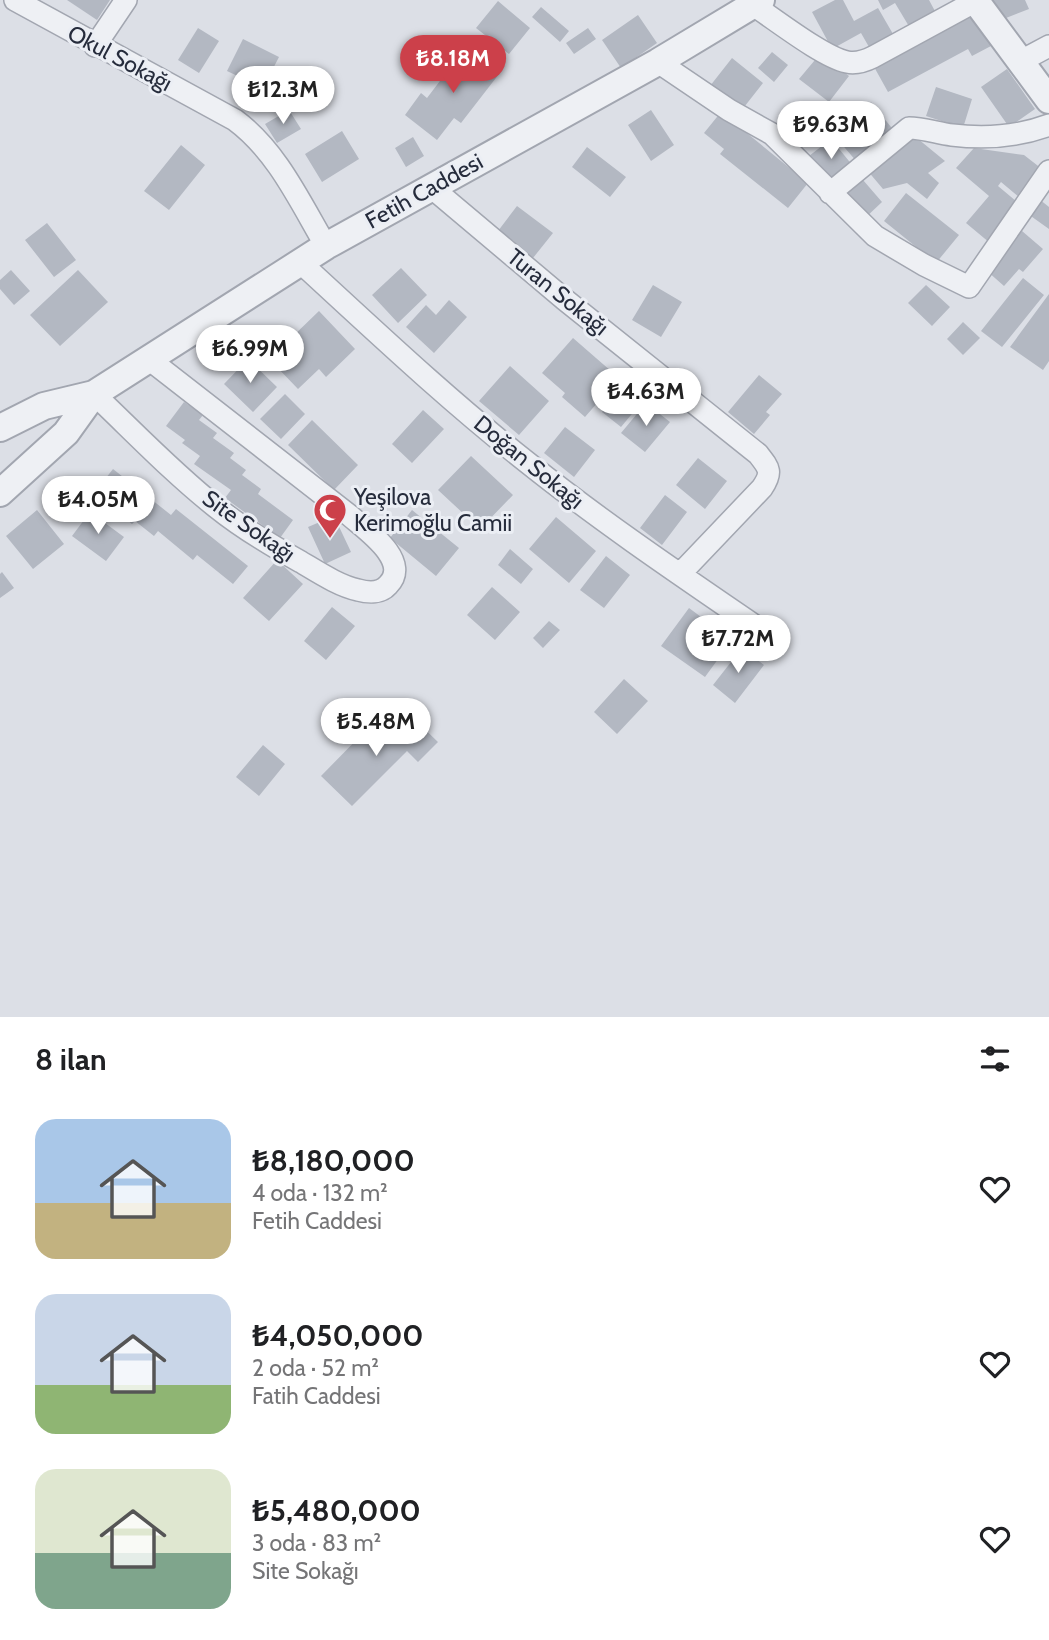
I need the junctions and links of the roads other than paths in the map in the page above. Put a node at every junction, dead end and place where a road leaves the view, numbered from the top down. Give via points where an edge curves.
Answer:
1 (15, 0) edge
2 (126, 0) edge
3 (975, 1) edge
4 (757, 3) edge
5 (95, 46) junction
6 (1049, 46) edge
7 (1021, 61) junction
8 (658, 62) junction
9 (1049, 100) edge
10 (1049, 125) edge
11 (1049, 171) edge
12 (431, 187) junction
13 (830, 193) junction
14 (326, 247) junction
15 (300, 263) junction
16 (150, 360) junction
17 (94, 394) junction
18 (0, 428) edge
19 (0, 493) edge
20 (680, 574) junction
21 (774, 639) dead end

1 - 5 street, Okul Sokağı
2 - 5 street
3 - 4 street via 873,57 849,63 810,43
3 - 7 street
4 - 8 street, Fetih Caddesi
5 - 14 street, Okul Sokağı via 252,133 275,162
6 - 7 street
7 - 9 street
8 - 12 street, Fetih Caddesi
8 - 13 street via 772,134
10 - 13 street via 1002,137 909,128
11 - 13 street via 969,287 874,236
12 - 14 street, Fetih Caddesi
12 - 20 street, Turan Sokağı via 766,464 768,479 762,488
14 - 15 street, Fetih Caddesi
15 - 16 street, Fetih Caddesi
15 - 20 street, Doğan Sokağı via 508,448
16 - 17 street, Fetih Caddesi
16 - 17 street, Site Sokağı via 375,538 394,563 391,583 383,590 357,590 249,531 207,499
17 - 18 street via 44,406
17 - 19 street via 66,433
20 - 21 street, Doğan Sokağı

